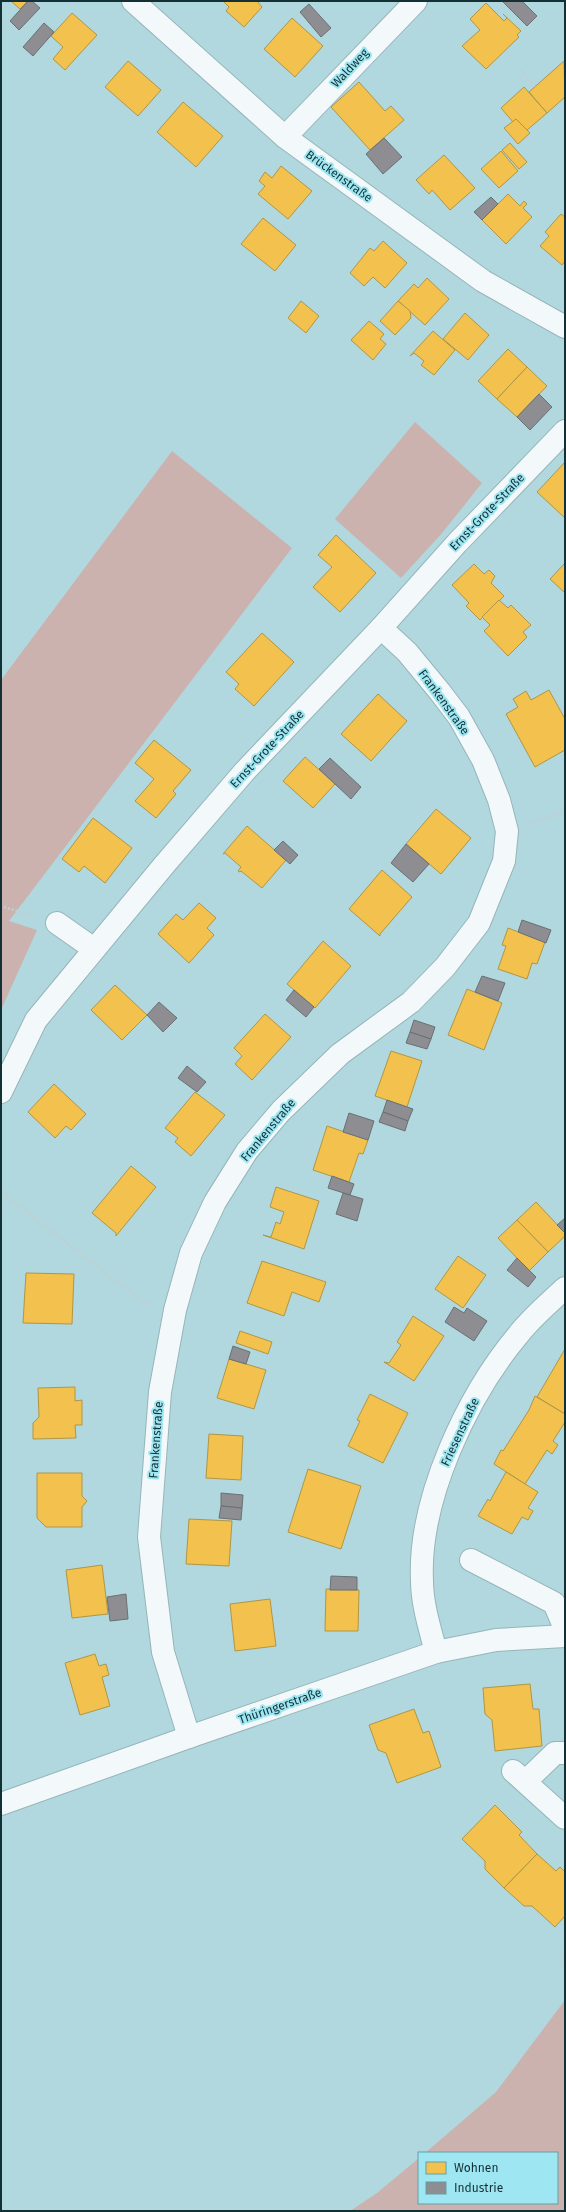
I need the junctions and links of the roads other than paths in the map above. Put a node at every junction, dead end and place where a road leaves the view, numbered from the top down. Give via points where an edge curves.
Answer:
1 (132, 1) edge
2 (416, 1) edge
3 (286, 137) junction
4 (565, 327) edge
5 (565, 431) edge
6 (381, 628) junction
7 (57, 923) road end
8 (94, 949) junction
9 (1, 1092) edge
10 (565, 1288) edge
11 (471, 1560) dead end
12 (565, 1636) edge
13 (436, 1652) junction
14 (189, 1737) junction
15 (565, 1753) edge
16 (1, 1804) edge
17 (565, 1818) edge

1 - 3 street, Brückenstraße
2 - 3 street, Waldweg
3 - 4 street, Brückenstraße via 483,281
5 - 6 street, Ernst-Grote-Straße
6 - 8 street, Ernst-Grote-Straße via 245,771
6 - 14 street, Frankenstraße via 408,652 440,692 459,717 483,760 499,800 507,832 504,861 479,923 445,968 411,1002 340,1054 282,1111 243,1157 215,1202 191,1253 175,1310 160,1392 148,1537 163,1652
7 - 8 street
8 - 9 street, Ernst-Grote-Straße via 36,1020
10 - 13 street, Friesenstraße via 518,1334 488,1376 451,1448 437,1486 424,1536 422,1582
11 - 12 street via 554,1603
12 - 13 street, Thüringerstraße via 496,1640
13 - 14 street, Thüringerstraße
14 - 16 street, Thüringerstraße
15 - 17 street via 555,1753 520,1776

